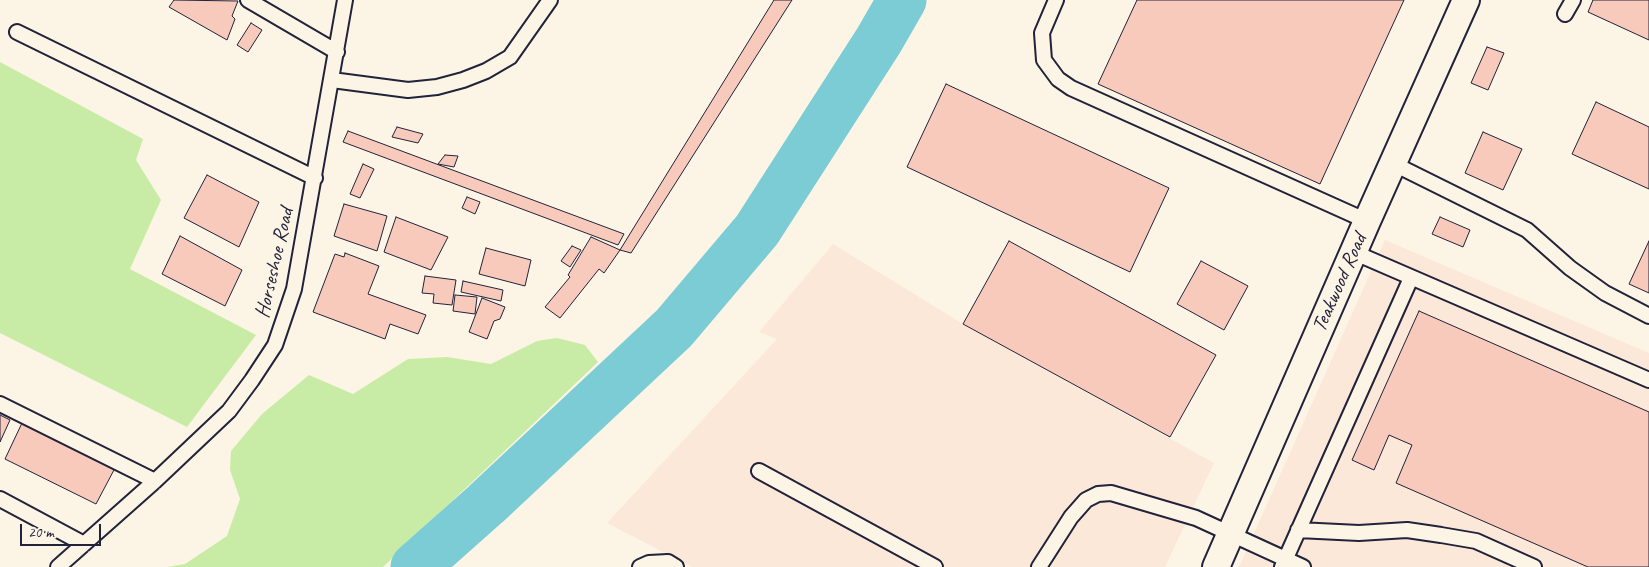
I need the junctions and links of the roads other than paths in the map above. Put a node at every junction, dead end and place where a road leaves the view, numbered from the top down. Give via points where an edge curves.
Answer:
1 (248, 0) edge
2 (345, 0) edge
3 (550, 0) edge
4 (1056, 0) edge
5 (1466, 0) edge
6 (1573, 0) edge
7 (1565, 14) dead end
8 (17, 32) dead end
9 (337, 52) junction
10 (332, 80) junction
11 (1394, 164) junction
12 (315, 178) junction
13 (1367, 221) junction
14 (1353, 252) junction
15 (1411, 278) junction
16 (1649, 316) edge
17 (1649, 380) edge
18 (0, 404) edge
19 (759, 471) dead end
20 (155, 481) junction
21 (0, 499) edge
22 (1298, 530) junction
23 (1231, 533) junction
24 (84, 544) junction
25 (1284, 563) edge
26 (58, 567) edge
27 (640, 567) edge
28 (676, 567) edge
29 (935, 567) edge
30 (1039, 567) edge
31 (1216, 567) edge
32 (1303, 567) edge
33 (1534, 567) edge

1 - 9 lane
2 - 9 lane, Horseshoe Road
3 - 10 lane via 510,57 463,80 408,90
4 - 13 lane via 1042,34 1044,60 1058,79 1071,88
5 - 11 street, Teakwood Road
6 - 7 lane
8 - 12 lane
9 - 10 lane, Horseshoe Road
10 - 12 lane, Horseshoe Road
11 - 13 street, Teakwood Road
11 - 16 lane via 1527,230 1570,268 1605,293
12 - 20 lane, Horseshoe Road via 294,289 275,345 229,411
13 - 14 street, Teakwood Road
14 - 15 lane
14 - 23 street, Teakwood Road
15 - 17 lane
15 - 22 lane
18 - 20 lane
19 - 29 lane
20 - 24 lane, Horseshoe Road
21 - 24 lane
22 - 25 lane
22 - 33 lane via 1359,533 1407,530 1441,535 1476,541
23 - 25 lane
23 - 30 lane via 1156,505 1111,493 1098,494 1086,500 1071,517
23 - 31 street, Teakwood Road
24 - 26 lane, Horseshoe Road
25 - 32 lane
27 - 28 lane via 668,562

